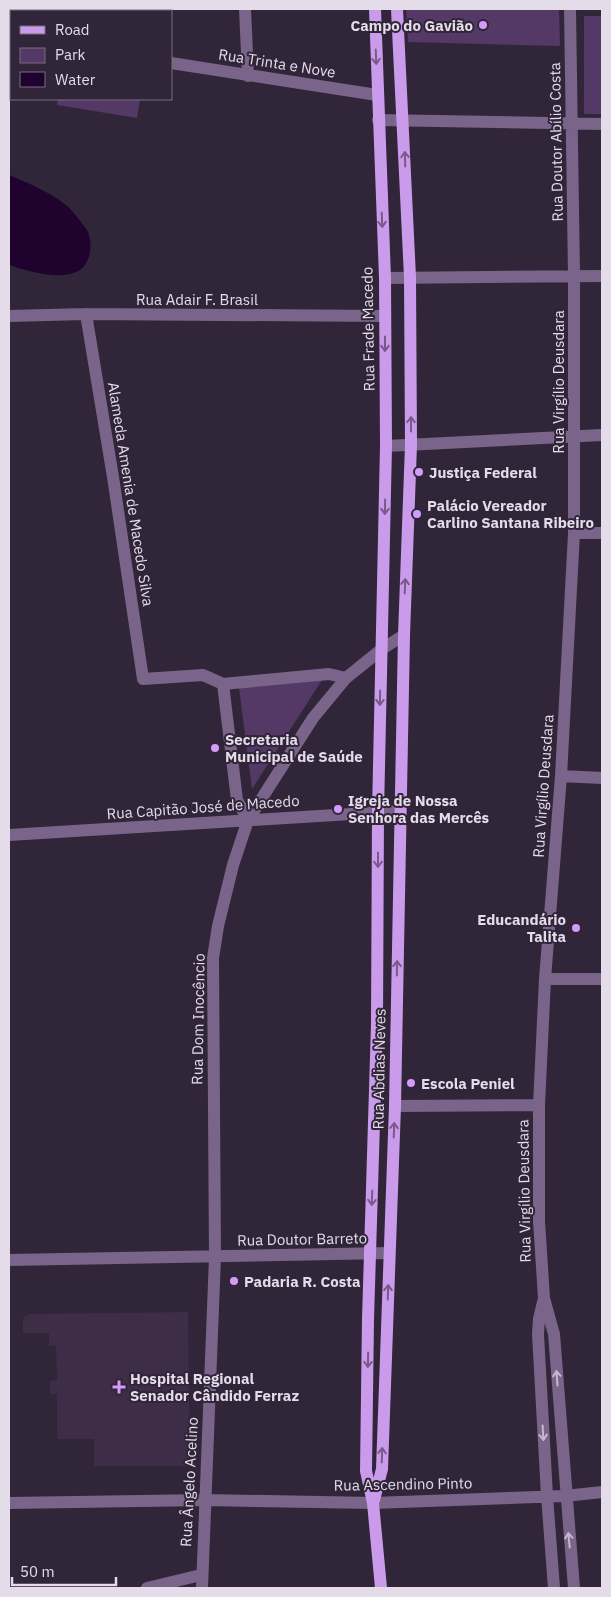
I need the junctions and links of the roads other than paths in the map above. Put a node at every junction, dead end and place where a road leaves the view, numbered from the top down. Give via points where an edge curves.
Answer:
1 (245, 9) edge
2 (375, 9) edge
3 (397, 9) edge
4 (570, 9) edge
5 (172, 63) edge
6 (248, 76) junction
7 (377, 95) junction
8 (378, 120) junction
9 (404, 122) junction
10 (572, 124) junction
11 (602, 124) edge
12 (574, 276) junction
13 (602, 276) edge
14 (410, 277) junction
15 (384, 278) junction
16 (86, 314) junction
17 (9, 316) edge
18 (385, 316) junction
19 (602, 434) edge
20 (574, 436) junction
21 (411, 445) junction
22 (386, 446) junction
23 (574, 533) junction
24 (602, 533) edge
25 (404, 635) junction
26 (382, 649) junction
27 (346, 678) junction
28 (223, 684) junction
29 (561, 776) junction
30 (602, 778) edge
31 (400, 811) junction
32 (378, 812) junction
33 (248, 820) junction
34 (9, 835) edge
35 (546, 979) junction
36 (602, 979) edge
37 (377, 1024) junction
38 (396, 1025) junction
39 (539, 1105) junction
40 (395, 1106) junction
41 (389, 1253) junction
42 (370, 1254) junction
43 (215, 1257) junction
44 (9, 1260) edge
45 (544, 1298) junction
46 (368, 1319) junction
47 (387, 1320) junction
48 (602, 1492) edge
49 (547, 1496) junction
50 (565, 1496) junction
51 (205, 1500) junction
52 (9, 1503) edge
53 (373, 1503) junction
54 (201, 1575) junction
55 (147, 1588) edge
56 (202, 1588) edge
57 (381, 1588) edge
58 (554, 1588) edge
59 (574, 1588) edge

1 - 6 street
2 -> 7 main road, Rua Frade Macedo
3 - 9 main road
4 - 10 street, Rua Doutor Abílio Costa
5 - 6 street, Rua Trinta e Nove
6 - 7 street, Rua Trinta e Nove
7 - 8 main road, Rua Frade Macedo
8 - 9 street
8 -> 15 main road, Rua Frade Macedo
9 - 10 street
14 -> 9 main road
10 - 11 street
10 - 12 street, Rua Doutor Abílio Costa
12 - 13 street
12 - 14 street
12 - 20 street, Rua Virgílio Deusdara
14 - 15 street
21 -> 14 main road
15 - 18 main road, Rua Frade Macedo
16 - 17 street, Rua Adair F. Brasil
16 - 18 street, Rua Adair F. Brasil
16 - 28 street, Alameda Amenia de Macedo Silva via 143,678 203,675
18 -> 22 main road, Rua Frade Macedo
19 - 20 street
20 - 21 street
20 - 23 street, Rua Virgílio Deusdara
21 - 22 street
25 -> 21 main road
22 -> 26 main road, Rua Frade Macedo
23 - 24 street
23 - 29 street, Rua Virgílio Deusdara
25 - 26 street, Rua Dom Inocêncio
25 - 31 main road, Rua Abdias Neves
26 - 27 street, Rua Dom Inocêncio
26 -> 32 main road, Rua Abdias Neves
27 - 28 street via 329,674
27 - 33 street, Rua Dom Inocêncio via 313,718
28 - 33 street via 238,800
29 - 30 street
29 - 35 street, Rua Virgílio Deusdara
31 - 32 street, Rua Capitão José de Macedo
38 -> 31 main road, Rua Abdias Neves
32 - 33 street, Rua Capitão José de Macedo
32 -> 37 main road, Rua Abdias Neves
33 - 34 street, Rua Capitão José de Macedo
33 - 43 street, Rua Dom Inocêncio via 233,866 213,958
35 - 36 street
35 - 39 street, Rua Virgílio Deusdara
37 - 38 main road
37 -> 42 main road, Rua Abdias Neves
38 - 40 main road, Rua Abdias Neves
39 - 40 street
39 - 45 street, Rua Virgílio Deusdara via 539,1221
41 -> 40 main road, Rua Abdias Neves
41 - 42 street, Rua Doutor Barreto
47 -> 41 main road, Rua Abdias Neves
42 - 43 street, Rua Doutor Barreto
42 - 46 main road, Rua Abdias Neves
43 - 44 street, Rua Doutor Barreto
43 - 51 street, Rua Ângelo Acelino
45 -> 49 street, Rua Virgílio Deusdara via 538,1334
50 -> 45 street, Rua Virgílio Deusdara via 554,1334
46 - 47 main road
46 -> 53 main road, Rua Abdias Neves via 366,1471
53 -> 47 main road, Rua Abdias Neves via 382,1469
48 - 50 street, Rua Ascendino Pinto
49 - 50 street, Rua Ascendino Pinto
49 - 53 street, Rua Ascendino Pinto
49 - 58 street, Rua Virgílio Deusdara
59 -> 50 street, Rua Virgílio Deusdara
51 - 52 street, Rua Ascendino Pinto
51 - 53 street, Rua Ascendino Pinto
51 - 54 street, Rua Ângelo Acelino
53 - 57 main road, Rua Abdias Neves
54 - 55 street
54 - 56 street, Rua Ângelo Acelino

